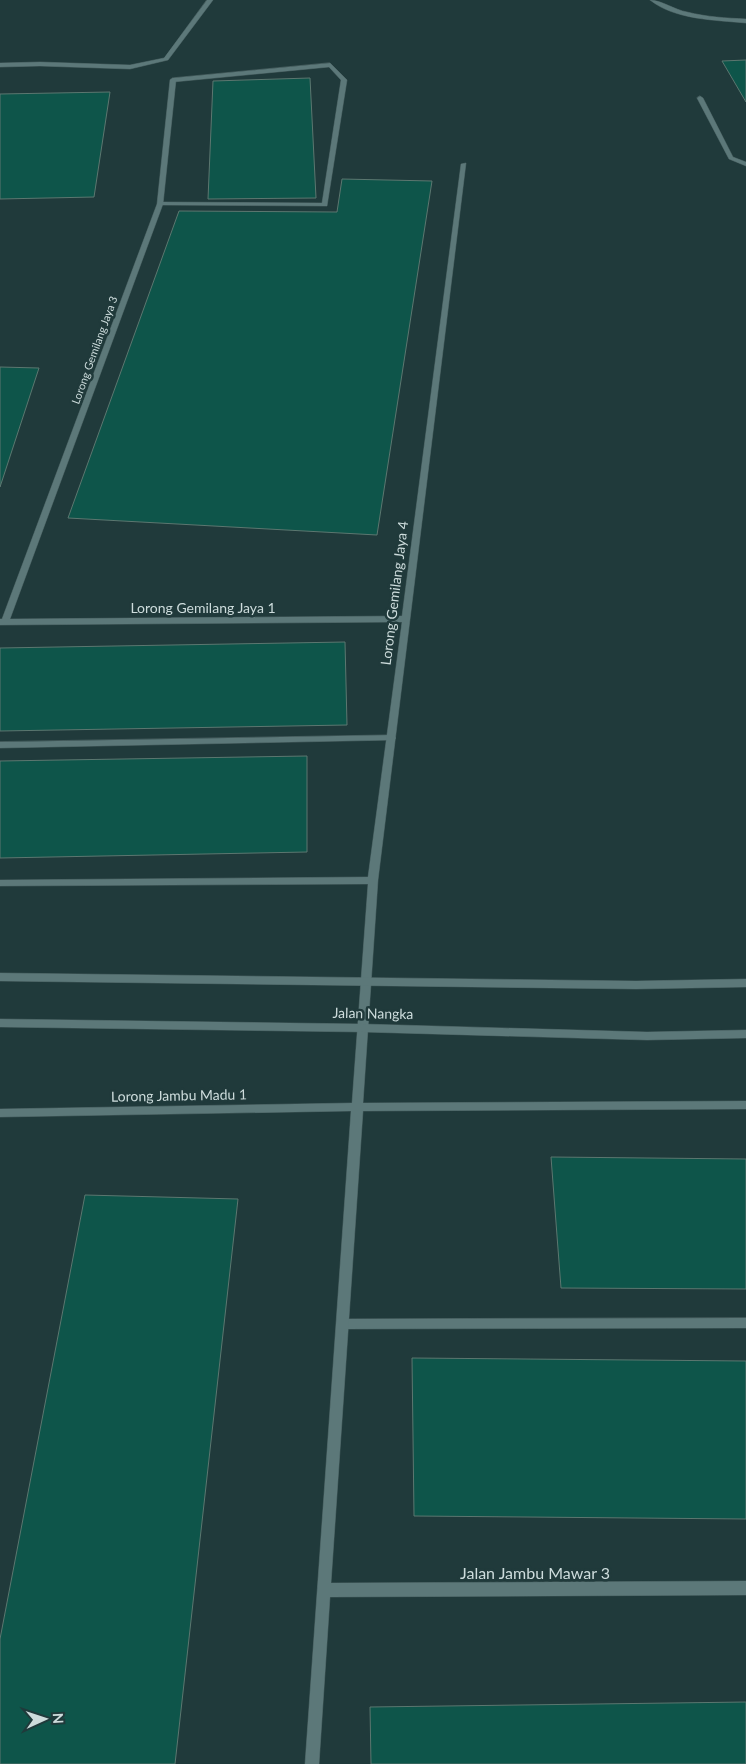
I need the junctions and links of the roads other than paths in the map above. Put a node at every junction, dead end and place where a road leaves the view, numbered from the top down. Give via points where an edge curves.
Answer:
1 (210, 0) edge
2 (653, 0) edge
3 (746, 21) edge
4 (0, 65) edge
5 (700, 98) dead end
6 (464, 164) dead end
7 (746, 164) edge
8 (160, 204) junction
9 (406, 619) junction
10 (3, 622) edge
11 (391, 738) junction
12 (0, 745) edge
13 (373, 880) junction
14 (0, 883) edge
15 (0, 977) edge
16 (366, 982) junction
17 (746, 983) edge
18 (0, 1023) edge
19 (363, 1028) junction
20 (746, 1034) edge
21 (746, 1105) edge
22 (358, 1107) junction
23 (0, 1112) edge
24 (746, 1323) edge
25 (343, 1324) junction
26 (746, 1588) edge
27 (324, 1590) junction
28 (312, 1764) edge

1 - 4 street via 166,59 130,67
2 - 3 street via 669,9 700,16
5 - 7 street via 731,158
6 - 9 street, Lorong Gemilang Jaya 4
8 - 8 street, Lorong Gemilang Jaya 3 via 173,80 330,65 344,80 324,205
8 - 10 street, Lorong Gemilang Jaya 3
9 - 10 street, Lorong Gemilang Jaya 1
9 - 11 street, Lorong Gemilang Jaya 4
11 - 12 street
11 - 13 street, Lorong Gemilang Jaya 4
13 - 14 street
13 - 16 street, Lorong Gemilang Jaya 4
15 - 16 street
16 - 17 street
16 - 19 street, Lorong Gemilang Jaya 4
18 - 19 street, Jalan Nangka
19 - 20 street, Jalan Nangka via 648,1036
19 - 22 street, Lorong Gemilang Jaya 4
21 - 22 street, Lorong Jambu Madu 1
22 - 23 street, Lorong Jambu Madu 1
22 - 25 street, Lorong Gemilang Jaya 4
24 - 25 street
25 - 27 street, Lorong Gemilang Jaya 4
26 - 27 street, Jalan Jambu Mawar 3
27 - 28 street, Lorong Gemilang Jaya 4

